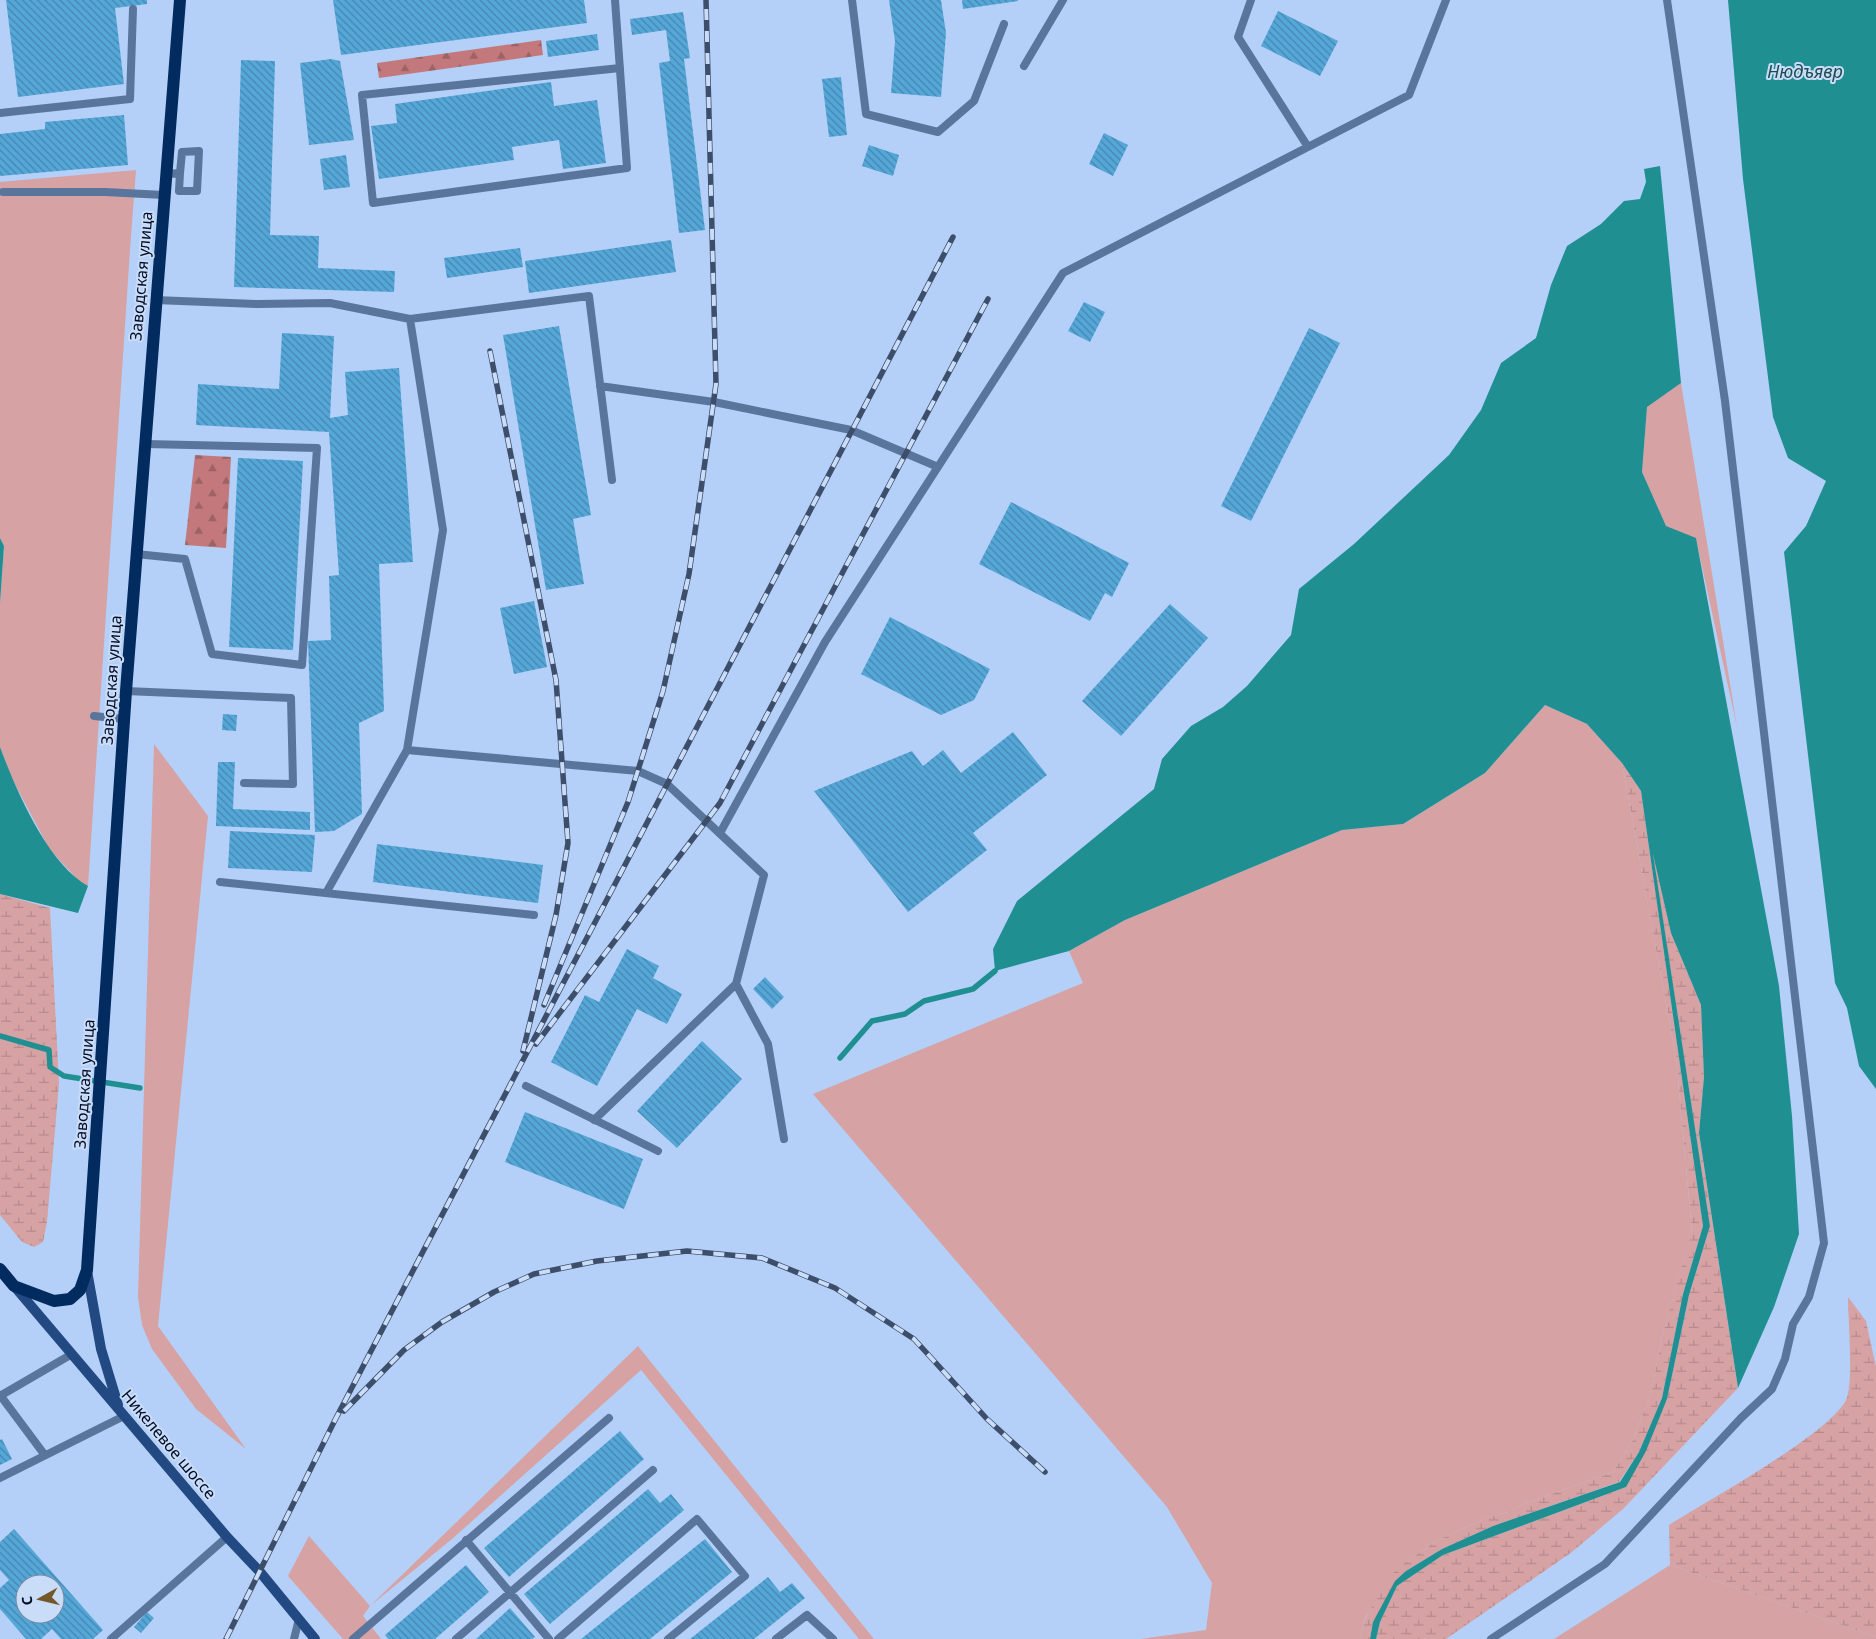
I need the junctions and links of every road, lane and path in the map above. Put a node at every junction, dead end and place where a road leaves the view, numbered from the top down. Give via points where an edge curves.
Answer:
1 (180, 0) edge
2 (615, 0) edge
3 (852, 0) edge
4 (1063, 0) edge
5 (1251, 0) edge
6 (1446, 0) edge
7 (1667, 0) edge
8 (133, 9) dead end
9 (1004, 24) dead end
10 (1024, 66) dead end
11 (620, 68) junction
12 (0, 113) edge
13 (1308, 147) junction
14 (180, 173) junction
15 (166, 174) junction
16 (3, 192) dead end
17 (164, 195) junction
18 (155, 300) junction
19 (410, 319) junction
20 (600, 386) junction
21 (146, 444) junction
22 (938, 467) junction
23 (612, 480) dead end
24 (136, 554) junction
25 (126, 691) junction
26 (94, 716) dead end
27 (124, 719) junction
28 (407, 750) junction
29 (244, 783) dead end
30 (720, 833) junction
31 (220, 882) dead end
32 (326, 894) junction
33 (534, 915) dead end
34 (736, 984) junction
35 (526, 1086) dead end
36 (594, 1120) junction
37 (784, 1139) dead end
38 (658, 1151) dead end
39 (0, 1269) edge
40 (87, 1270) junction
41 (14, 1286) junction
42 (72, 1354) junction
43 (0, 1396) edge
44 (122, 1414) junction
45 (609, 1418) dead end
46 (44, 1454) junction
47 (653, 1470) dead end
48 (0, 1478) edge
49 (227, 1537) junction
50 (466, 1540) junction
51 (510, 1593) junction
52 (299, 1619) junction
53 (111, 1639) edge
54 (294, 1639) edge
55 (314, 1639) edge
56 (353, 1639) edge
57 (456, 1639) edge
58 (549, 1639) edge
59 (558, 1639) edge
60 (668, 1639) edge
61 (776, 1639) edge
62 (833, 1639) edge
63 (1491, 1639) edge

1 - 15 main road, Заводская улица
2 - 11 lane
3 - 9 lane via 866,114 938,132 974,101
4 - 10 lane
5 - 13 lane via 1238,37
6 - 13 lane via 1410,94
7 - 63 lane via 1726,410 1824,1243 1809,1297 1793,1324 1785,1360 1772,1389 1605,1564
8 - 12 lane via 130,99
11 - 11 lane via 362,95 373,203 627,168
13 - 22 lane via 1063,273
14 - 14 lane via 179,191 196,192 199,152 182,152
14 - 15 lane
15 - 17 main road, Заводская улица
16 - 17 lane
17 - 18 main road, Заводская улица
18 - 19 lane via 330,303
18 - 21 main road, Заводская улица
19 - 20 lane via 589,296
19 - 28 lane via 443,530
20 - 22 lane via 714,402 851,430
20 - 23 lane
21 - 24 main road, Заводская улица
21 - 24 lane via 318,448 302,665 212,654 185,559
22 - 30 lane via 825,642
24 - 25 main road, Заводская улица
25 - 27 main road, Заводская улица
25 - 29 lane via 291,698 293,784
26 - 27 lane
27 - 40 main road, Заводская улица
28 - 30 lane via 638,771 666,784
28 - 32 lane
30 - 34 lane via 764,875
31 - 32 lane
32 - 33 lane
34 - 36 lane
34 - 37 lane via 768,1044
35 - 36 lane
36 - 38 lane
39 - 41 main road, Никелевое шоссе
40 - 41 main road, Заводская улица via 80,1290 70,1299 54,1301
40 - 44 main road via 101,1350
41 - 42 main road, Никелевое шоссе
42 - 43 lane
42 - 44 main road, Никелевое шоссе
43 - 46 lane
44 - 46 lane
44 - 49 main road, Никелевое шоссе
45 - 50 lane
46 - 48 lane
47 - 51 lane
49 - 52 main road, Никелевое шоссе
49 - 53 lane
50 - 51 lane
50 - 56 lane
51 - 57 lane
51 - 58 lane
52 - 54 lane
52 - 55 main road, Никелевое шоссе
59 - 60 lane via 697,1518 744,1576
61 - 62 lane via 807,1615

